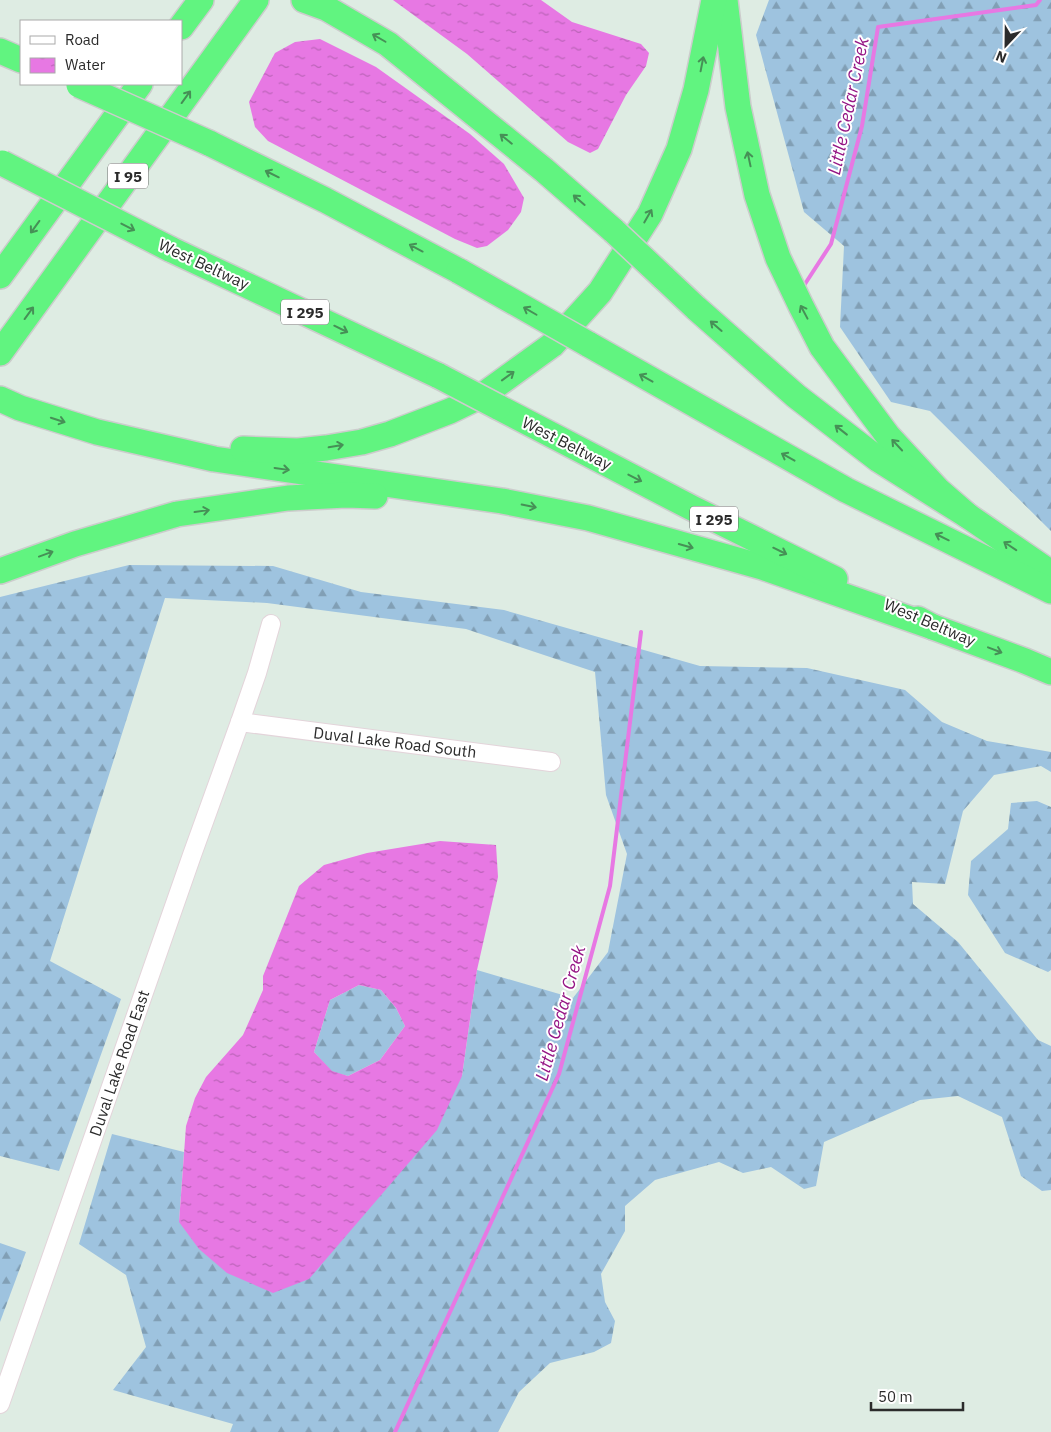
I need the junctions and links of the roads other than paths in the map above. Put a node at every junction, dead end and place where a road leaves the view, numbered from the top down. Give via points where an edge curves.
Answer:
1 (201, 0) edge
2 (256, 0) edge
3 (714, 0) edge
4 (725, 0) edge
5 (315, 4) edge
6 (182, 26) edge
7 (0, 51) edge
8 (20, 60) edge
9 (79, 85) edge
10 (139, 85) edge
11 (1, 163) edge
12 (0, 276) edge
13 (0, 353) edge
14 (10, 403) edge
15 (97, 432) junction
16 (502, 501) junction
17 (968, 516) junction
18 (0, 571) edge
19 (1051, 573) edge
20 (1051, 591) edge
21 (271, 624) dead end
22 (933, 627) junction
23 (1051, 672) edge
24 (240, 722) junction
25 (551, 762) dead end
26 (0, 1404) edge

1 - 6 highway
13 -> 2 highway, I 95
15 -> 3 highway via 232,449 298,451 362,442 390,434 483,395 552,345 600,292 650,214 680,150
17 -> 4 highway via 938,490 888,436 822,347 793,290 778,258 757,195 738,107
17 -> 5 highway, bridge via 879,460 796,396 544,170 388,44
7 - 8 highway
20 -> 9 highway, bridge via 846,490 459,271 325,200
10 -> 12 highway, I 95
11 -> 22 highway, West Beltway / I 295, bridge via 170,249 439,376 692,508
14 -> 15 highway
15 -> 16 highway via 214,459
18 -> 16 highway via 75,544 177,514 288,498 346,495
16 -> 22 highway via 588,518 762,568
19 -> 17 highway
21 - 24 street, Duval Lake Road East
22 -> 23 highway, West Beltway / I 295
24 - 25 street, Duval Lake Road South
24 - 26 street, Duval Lake Road East

